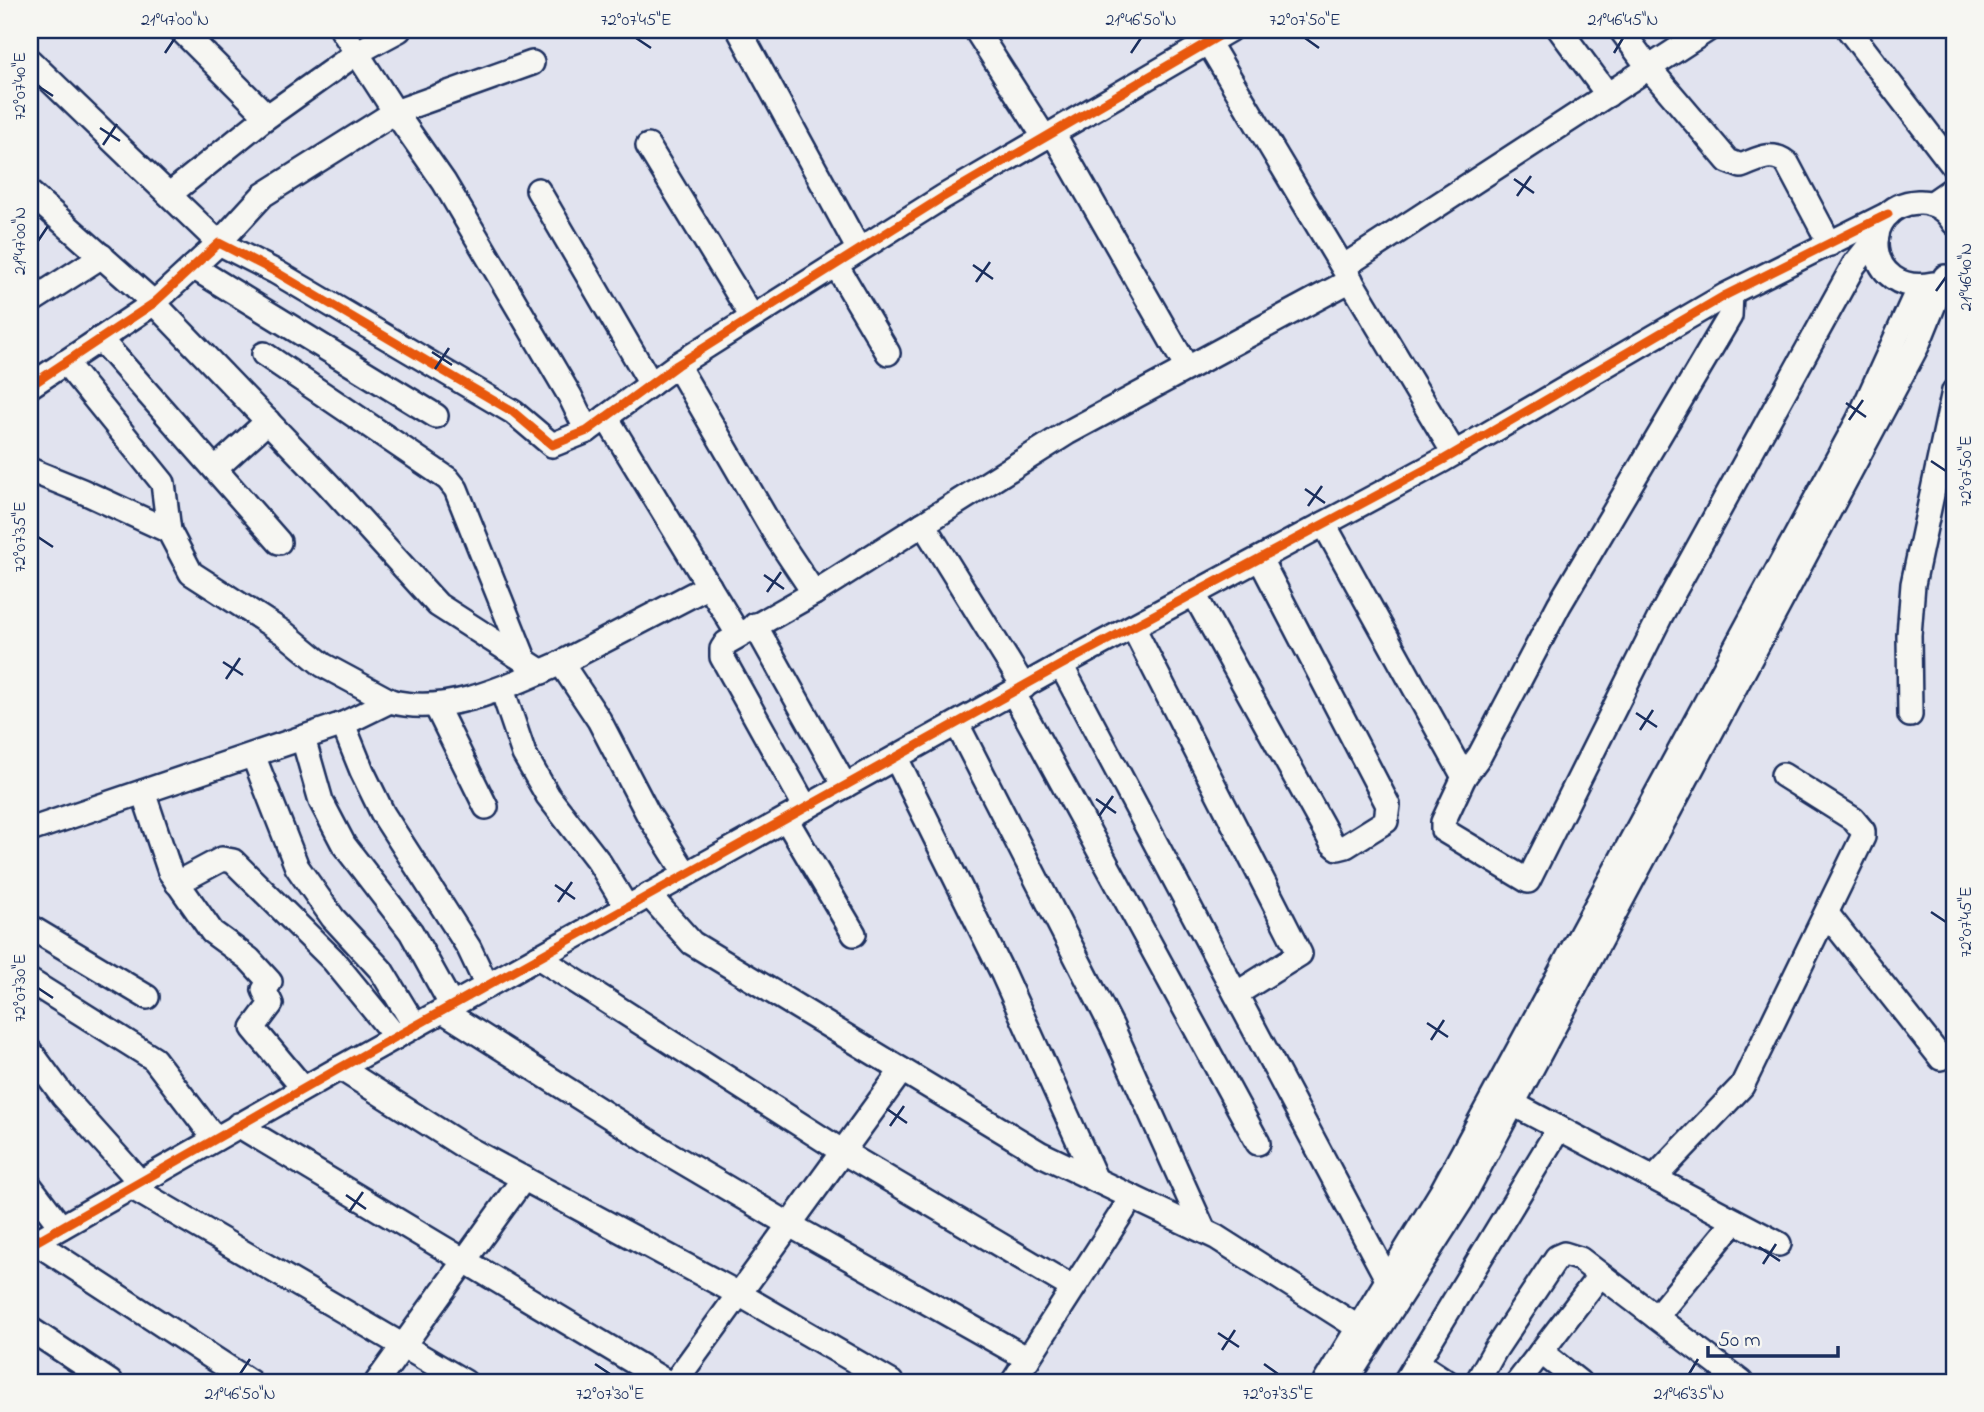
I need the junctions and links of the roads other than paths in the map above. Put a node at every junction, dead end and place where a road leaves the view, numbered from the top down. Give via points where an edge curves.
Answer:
1 (181, 30) edge
2 (342, 30) edge
3 (399, 30) edge
4 (739, 30) edge
5 (976, 30) edge
6 (1560, 30) edge
7 (1621, 30) edge
8 (1707, 30) edge
9 (1849, 30) edge
10 (1219, 34) edge
11 (358, 52) junction
12 (30, 61) edge
13 (532, 63) dead end
14 (1649, 68) junction
15 (1608, 95) junction
16 (395, 112) junction
17 (267, 116) junction
18 (1049, 135) junction
19 (648, 146) dead end
20 (1954, 167) edge
21 (1954, 188) edge
22 (538, 190) dead end
23 (30, 193) edge
24 (170, 194) junction
25 (1931, 204) junction
26 (1888, 214) junction
27 (1953, 218) edge
28 (1877, 236) junction
29 (219, 243) junction
30 (1830, 244) junction
31 (859, 250) junction
32 (102, 256) junction
33 (836, 265) junction
34 (193, 267) junction
35 (1952, 269) edge
36 (1347, 274) junction
37 (1919, 287) junction
38 (1731, 293) junction
39 (30, 302) edge
40 (154, 303) junction
41 (752, 317) junction
42 (100, 339) junction
43 (888, 353) dead end
44 (264, 354) dead end
45 (65, 362) junction
46 (677, 365) junction
47 (1187, 368) junction
48 (652, 384) junction
49 (30, 386) edge
50 (1954, 391) edge
51 (436, 416) dead end
52 (606, 417) junction
53 (268, 421) junction
54 (587, 431) junction
55 (1454, 453) junction
56 (215, 469) junction
57 (30, 470) edge
58 (923, 524) junction
59 (1324, 524) junction
60 (169, 531) junction
61 (279, 542) dead end
62 (1260, 559) junction
63 (709, 586) junction
64 (814, 593) junction
65 (1194, 594) junction
66 (1133, 627) junction
67 (747, 629) junction
68 (543, 665) junction
69 (1061, 665) junction
70 (502, 689) junction
71 (1018, 690) junction
72 (390, 701) junction
73 (436, 706) junction
74 (1910, 715) dead end
75 (344, 724) junction
76 (957, 724) junction
77 (303, 738) junction
78 (253, 755) junction
79 (896, 758) junction
80 (1783, 775) dead end
81 (1464, 776) junction
82 (845, 786) junction
83 (143, 792) junction
84 (486, 807) dead end
85 (806, 808) junction
86 (786, 819) junction
87 (30, 830) edge
88 (686, 874) junction
89 (177, 883) junction
90 (649, 895) junction
91 (627, 908) junction
92 (1827, 914) junction
93 (30, 927) edge
94 (854, 934) dead end
95 (538, 957) junction
96 (30, 981) edge
97 (487, 986) junction
98 (1236, 994) junction
99 (148, 997) dead end
100 (447, 1008) junction
101 (406, 1031) junction
102 (30, 1051) edge
103 (1941, 1058) dead end
104 (340, 1068) junction
105 (902, 1070) junction
106 (303, 1088) junction
107 (1504, 1099) junction
108 (238, 1125) junction
109 (1559, 1128) junction
110 (215, 1139) junction
111 (1258, 1143) dead end
112 (843, 1152) junction
113 (524, 1178) junction
114 (1654, 1178) junction
115 (1096, 1180) junction
116 (135, 1184) junction
117 (30, 1186) edge
118 (1132, 1197) junction
119 (1735, 1221) junction
120 (790, 1225) junction
121 (61, 1227) junction
122 (1204, 1231) junction
123 (32, 1244) edge
124 (1779, 1244) dead end
125 (466, 1262) junction
126 (1600, 1275) junction
127 (1073, 1288) junction
128 (1393, 1291) junction
129 (739, 1294) junction
130 (1656, 1317) junction
131 (1359, 1328) junction
132 (30, 1329) edge
133 (403, 1346) junction
134 (1541, 1352) junction
135 (1028, 1359) junction
136 (1411, 1373) edge
137 (110, 1382) edge
138 (250, 1382) edge
139 (377, 1382) edge
140 (465, 1382) edge
141 (667, 1382) edge
142 (676, 1382) edge
143 (891, 1382) edge
144 (1013, 1382) edge
145 (1325, 1382) edge
146 (1345, 1382) edge
147 (1447, 1382) edge
148 (1477, 1382) edge
149 (1518, 1382) edge
150 (1579, 1382) edge
151 (1741, 1382) edge

1 - 17 street
2 - 11 street
3 - 11 street
4 - 31 street
5 - 18 street
6 - 15 street
7 - 14 street
8 - 14 street
9 - 20 street
10 - 18 street
10 - 36 street
11 - 16 street
11 - 17 street
12 - 24 street
13 - 16 street
14 - 15 street
14 - 30 street via 1728,161 1741,166 1776,156 1787,163
15 - 36 street
16 - 29 street via 263,195
16 - 54 street via 444,182
17 - 24 street
18 - 31 street
18 - 47 street
19 - 41 street
21 - 25 street
22 - 48 street
23 - 32 street
24 - 29 street
25 - 26 street via 1909,203
25 - 27 street
26 - 28 street
26 - 30 street
28 - 37 street via 1877,257 1883,269 1905,285
28 - 81 street via 1854,265 1660,617 1528,881 1443,830
29 - 34 street
29 - 54 street via 513,412 552,445
30 - 38 street
31 - 33 street
32 - 39 street
32 - 40 street
33 - 41 street
33 - 43 street
34 - 40 street
34 - 51 street
35 - 37 street via 1933,284
35 - 107 street via 1917,346
36 - 47 street
36 - 55 street
37 - 107 street via 1858,421
38 - 55 street
38 - 81 street via 1730,317
40 - 42 street
40 - 53 street
41 - 46 street
42 - 45 street
42 - 56 street
44 - 68 street via 448,479
45 - 49 street
45 - 60 street via 163,483
46 - 48 street
46 - 64 street
47 - 58 street via 1068,433
48 - 52 street
50 - 74 street via 1913,584
52 - 54 street
52 - 63 street
53 - 56 street
53 - 68 street via 438,606
55 - 59 street
56 - 61 street
57 - 60 street
58 - 64 street
58 - 71 street
59 - 62 street
59 - 81 street
60 - 72 street via 191,573 284,633 323,665
62 - 65 street
62 - 65 street via 1388,805 1386,821 1346,846 1332,844
63 - 67 street
63 - 68 street
64 - 67 street
65 - 66 street
66 - 69 street
66 - 98 street via 1300,954
67 - 82 street
67 - 85 street via 726,643 722,657
68 - 70 street
68 - 88 street via 598,720
69 - 71 street
69 - 98 street
70 - 73 street
70 - 91 street via 524,754
71 - 76 street
71 - 111 street
72 - 73 street
72 - 75 street
73 - 84 street
75 - 77 street
75 - 97 street via 383,814 469,948
76 - 79 street
76 - 122 street via 1112,1027
77 - 78 street
77 - 100 street via 321,801 344,845 411,932
78 - 83 street
78 - 101 street via 297,867 333,918 381,970
79 - 82 street
79 - 115 street via 1003,974
80 - 92 street via 1853,819 1863,831
82 - 85 street
83 - 87 street
83 - 89 street
85 - 86 street
86 - 88 street
86 - 94 street
88 - 90 street
89 - 101 street via 222,859 233,861
89 - 106 street via 212,932 249,958 270,982 264,990 271,1004 253,1028
90 - 91 street
90 - 105 street via 692,943
91 - 95 street
92 - 103 street
92 - 114 street via 1742,1086
93 - 99 street
95 - 97 street
95 - 112 street
96 - 110 street via 154,1059
97 - 100 street
98 - 128 street
100 - 101 street
100 - 120 street via 661,1149
101 - 104 street
102 - 116 street
104 - 106 street
104 - 113 street
105 - 112 street
105 - 115 street via 1041,1154
106 - 108 street
107 - 109 street
107 - 128 street via 1429,1216
108 - 110 street
108 - 125 street
109 - 114 street
109 - 136 street
110 - 116 street
112 - 120 street
112 - 127 street
113 - 125 street
113 - 129 street
114 - 119 street
115 - 118 street
116 - 121 street
116 - 133 street
117 - 121 street
118 - 122 street
118 - 127 street
119 - 124 street
119 - 130 street
120 - 129 street
120 - 135 street
121 - 123 street
122 - 131 street
123 - 138 street
125 - 133 street
125 - 141 street
126 - 130 street
126 - 134 street
126 - 148 street via 1573,1256 1557,1257
127 - 135 street
128 - 131 street
128 - 146 street
129 - 142 street
129 - 143 street
130 - 151 street
131 - 145 street
132 - 137 street
133 - 139 street
133 - 140 street
134 - 149 street
134 - 150 street
135 - 144 street
136 - 147 street

